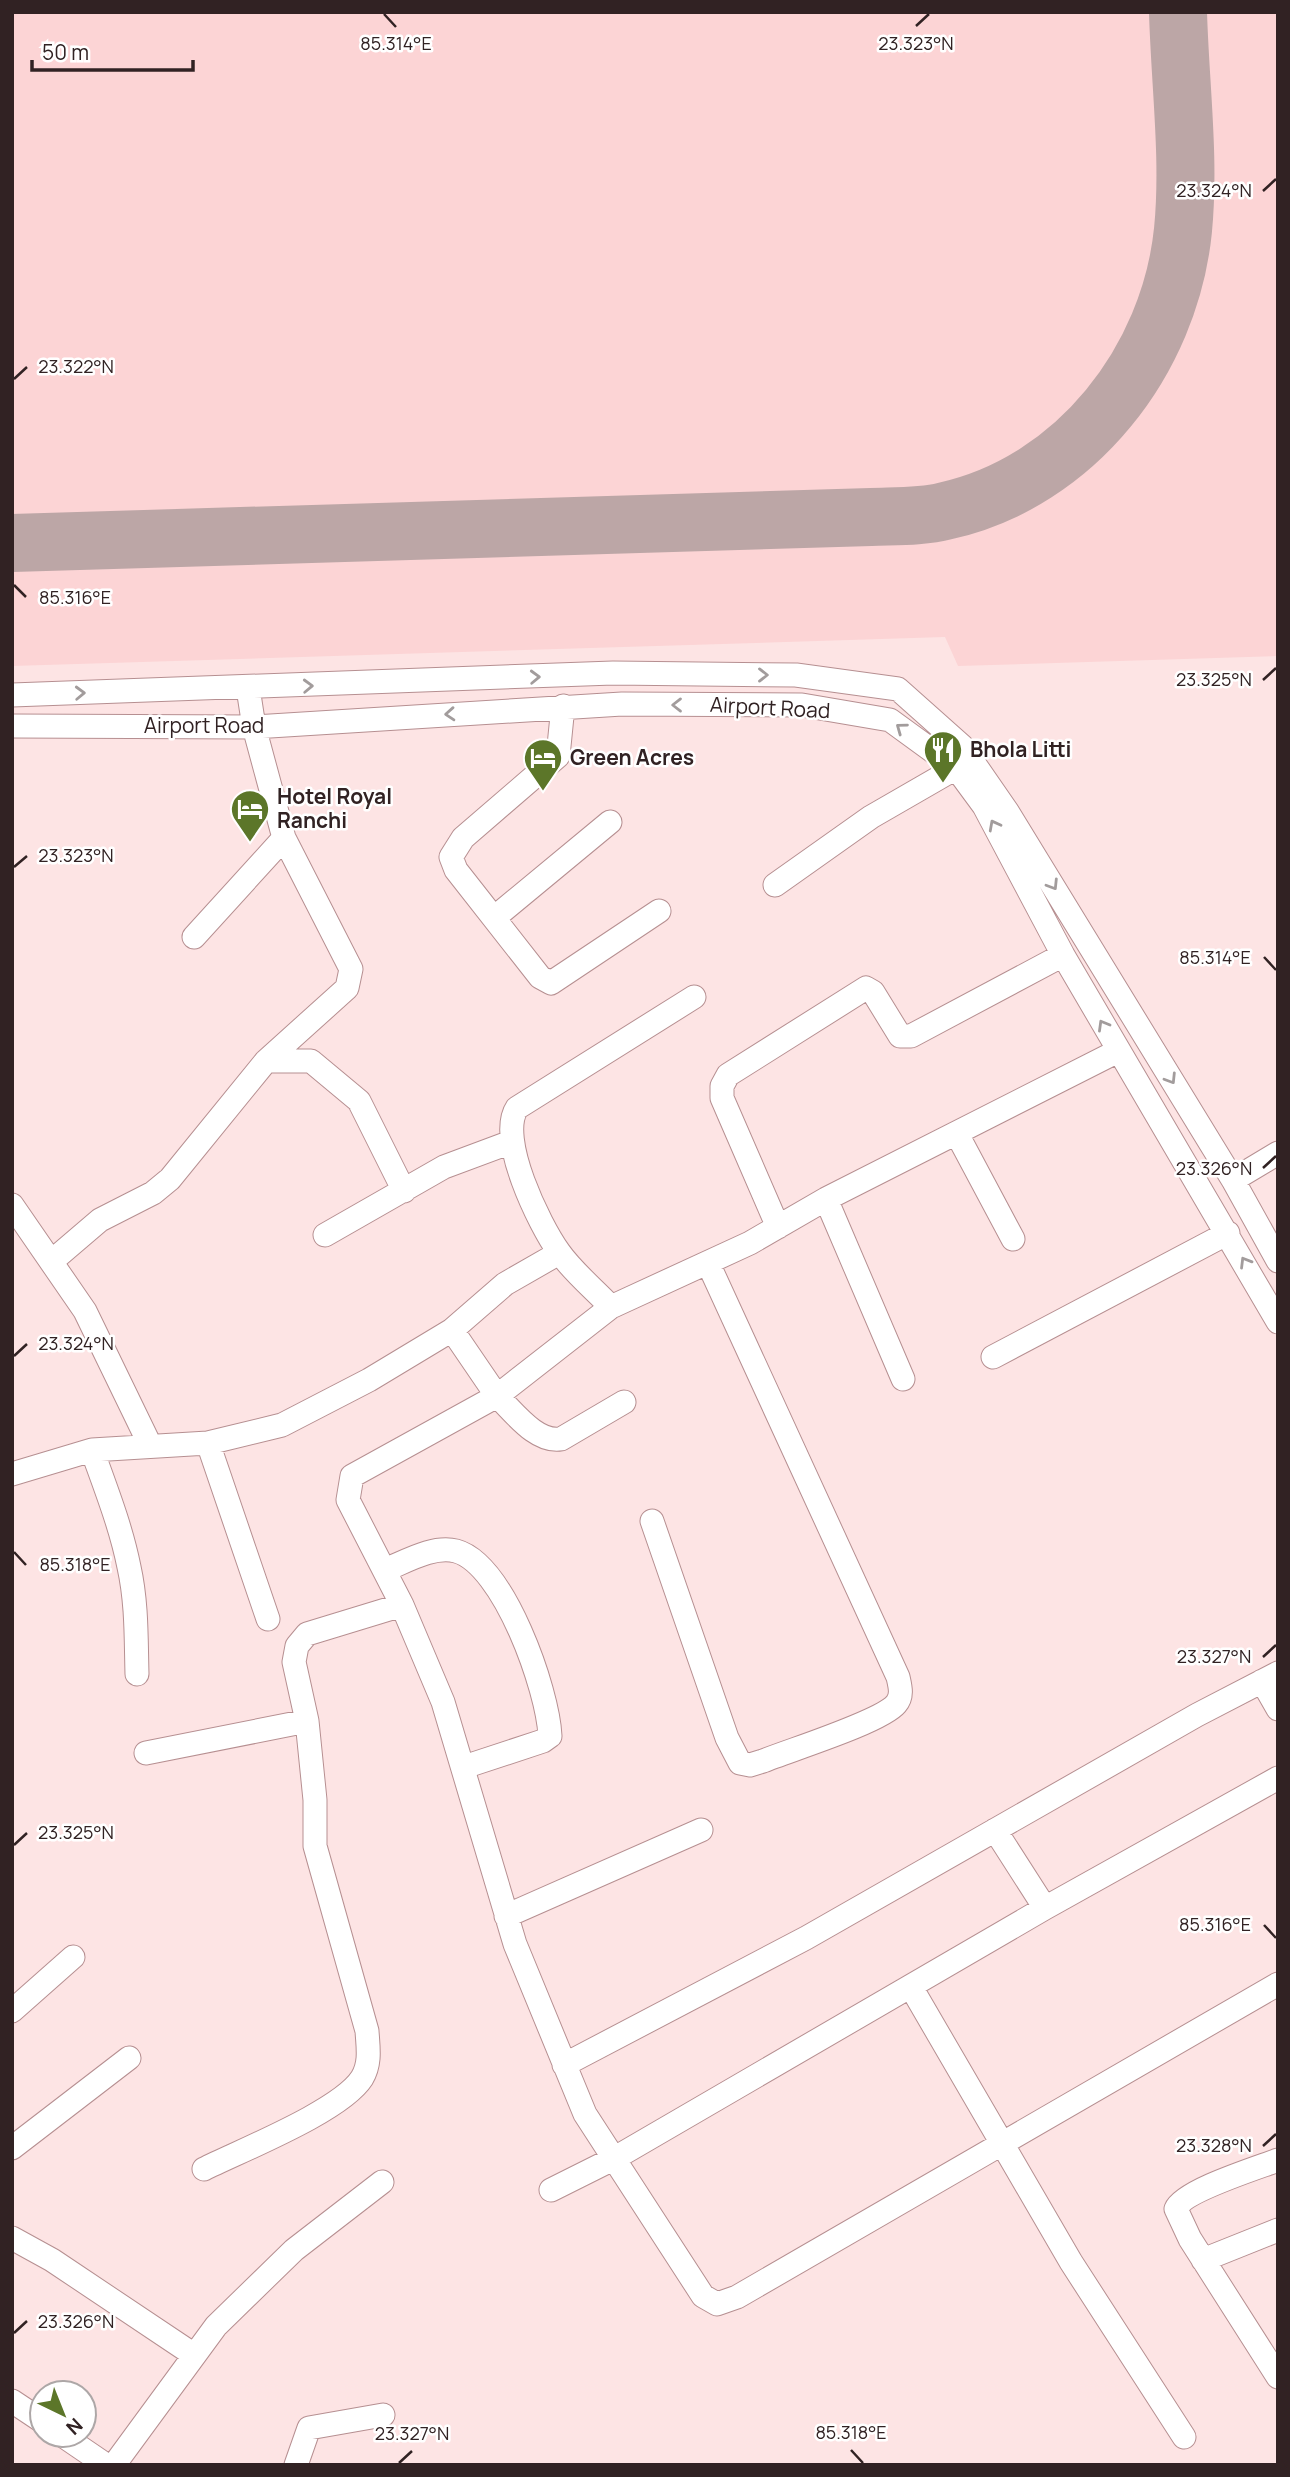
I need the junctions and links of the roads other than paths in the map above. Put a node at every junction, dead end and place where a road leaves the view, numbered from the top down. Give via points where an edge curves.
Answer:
1 (248, 688) junction
2 (12, 695) edge
3 (563, 706) junction
4 (12, 726) edge
5 (254, 727) junction
6 (956, 768) junction
7 (610, 822) dead end
8 (284, 838) junction
9 (775, 885) dead end
10 (659, 911) dead end
11 (494, 918) junction
12 (194, 937) dead end
13 (1063, 955) junction
14 (694, 998) dead end
15 (1118, 1051) junction
16 (267, 1061) junction
17 (957, 1134) junction
18 (511, 1142) junction
19 (1278, 1153) edge
20 (1233, 1180) junction
21 (404, 1191) junction
22 (826, 1199) junction
23 (12, 1205) edge
24 (778, 1227) junction
25 (1228, 1233) junction
26 (326, 1235) dead end
27 (1013, 1239) dead end
28 (559, 1253) junction
29 (52, 1261) junction
30 (1278, 1261) edge
31 (708, 1263) junction
32 (611, 1307) junction
33 (1278, 1322) edge
34 (452, 1330) junction
35 (993, 1357) dead end
36 (903, 1379) dead end
37 (498, 1396) junction
38 (624, 1402) dead end
39 (208, 1443) junction
40 (150, 1445) junction
41 (92, 1450) junction
42 (12, 1474) edge
43 (652, 1521) dead end
44 (385, 1570) junction
45 (402, 1605) junction
46 (268, 1619) dead end
47 (137, 1674) dead end
48 (1270, 1677) edge
49 (1278, 1709) edge
50 (307, 1721) junction
51 (146, 1754) dead end
52 (464, 1766) junction
53 (1278, 1778) edge
54 (701, 1830) dead end
55 (995, 1830) junction
56 (1045, 1908) junction
57 (506, 1916) junction
58 (73, 1957) dead end
59 (1278, 1984) edge
60 (911, 1987) junction
61 (12, 2011) edge
62 (129, 2058) dead end
63 (564, 2065) junction
64 (1004, 2142) junction
65 (12, 2148) edge
66 (615, 2158) junction
67 (1278, 2160) edge
68 (204, 2169) dead end
69 (382, 2182) dead end
70 (551, 2190) dead end
71 (1278, 2230) edge
72 (12, 2238) edge
73 (1203, 2260) junction
74 (194, 2355) junction
75 (1278, 2377) edge
76 (13, 2403) edge
77 (28, 2412) edge
78 (383, 2416) dead end
79 (1184, 2437) dead end
80 (83, 2449) edge
81 (106, 2465) edge
82 (114, 2465) edge
83 (296, 2465) edge

2 -> 1 street, Airport Road
1 - 5 street
1 -> 20 street, Airport Road via 614,673 796,675 898,689 962,746 1007,811
3 -> 5 street, Airport Road
6 -> 3 street, Airport Road via 890,720 803,705
3 - 11 street via 558,756 463,838 451,857
4 - 5 street, Airport Road
5 - 8 street
6 - 9 street via 871,817
13 -> 6 street, Airport Road via 984,806
7 - 11 street
8 - 12 street
8 - 16 street via 351,970 347,988
10 - 11 street via 551,983 540,977
15 -> 13 street, Airport Road
13 - 24 street via 912,1036 900,1036 866,988 728,1075 722,1098
14 - 18 street via 517,1108 510,1118
15 - 17 street
15 - 25 street, Airport Road
16 - 21 street via 311,1061 359,1101
16 - 29 street via 170,1179 100,1220
17 - 22 street
17 - 27 street
18 - 21 street via 444,1167
18 - 28 street via 535,1210
19 - 20 street
20 - 30 street, Airport Road
21 - 26 street
22 - 24 street
22 - 36 street
23 - 29 street
24 - 31 street
33 -> 25 street, Airport Road
25 - 35 street
28 - 32 street
28 - 34 street via 505,1284
29 - 40 street via 100,1338
31 - 32 street
31 - 43 street via 898,1677 896,1704 873,1718 763,1761 740,1763 727,1738
32 - 37 street
34 - 37 street
34 - 39 street via 282,1425
37 - 38 street via 551,1441
37 - 44 street via 352,1476 348,1500
39 - 40 street
39 - 46 street
40 - 41 street
41 - 42 street
41 - 47 street via 130,1570
44 - 45 street
44 - 52 street via 429,1552 459,1552 488,1577 517,1622 550,1735 544,1741
45 - 50 street via 307,1634 297,1646 294,1662
45 - 52 street
48 - 49 street
48 - 55 street
50 - 51 street
50 - 68 street via 315,1846 367,2031 369,2059 350,2094
52 - 57 street
53 - 56 street
54 - 57 street
55 - 56 street
55 - 63 street via 806,1938
56 - 60 street
57 - 63 street
58 - 61 street
59 - 64 street
60 - 64 street
60 - 66 street
62 - 65 street
63 - 66 street via 585,2115
64 - 66 street via 737,2297 717,2304 692,2283
64 - 79 street via 1071,2262
66 - 70 street
67 - 73 street via 1178,2204 1176,2213
69 - 74 street via 294,2250 216,2326
71 - 73 street
72 - 74 street
73 - 75 street
74 - 82 street
76 - 77 street
78 - 83 street via 309,2428
80 - 81 street

